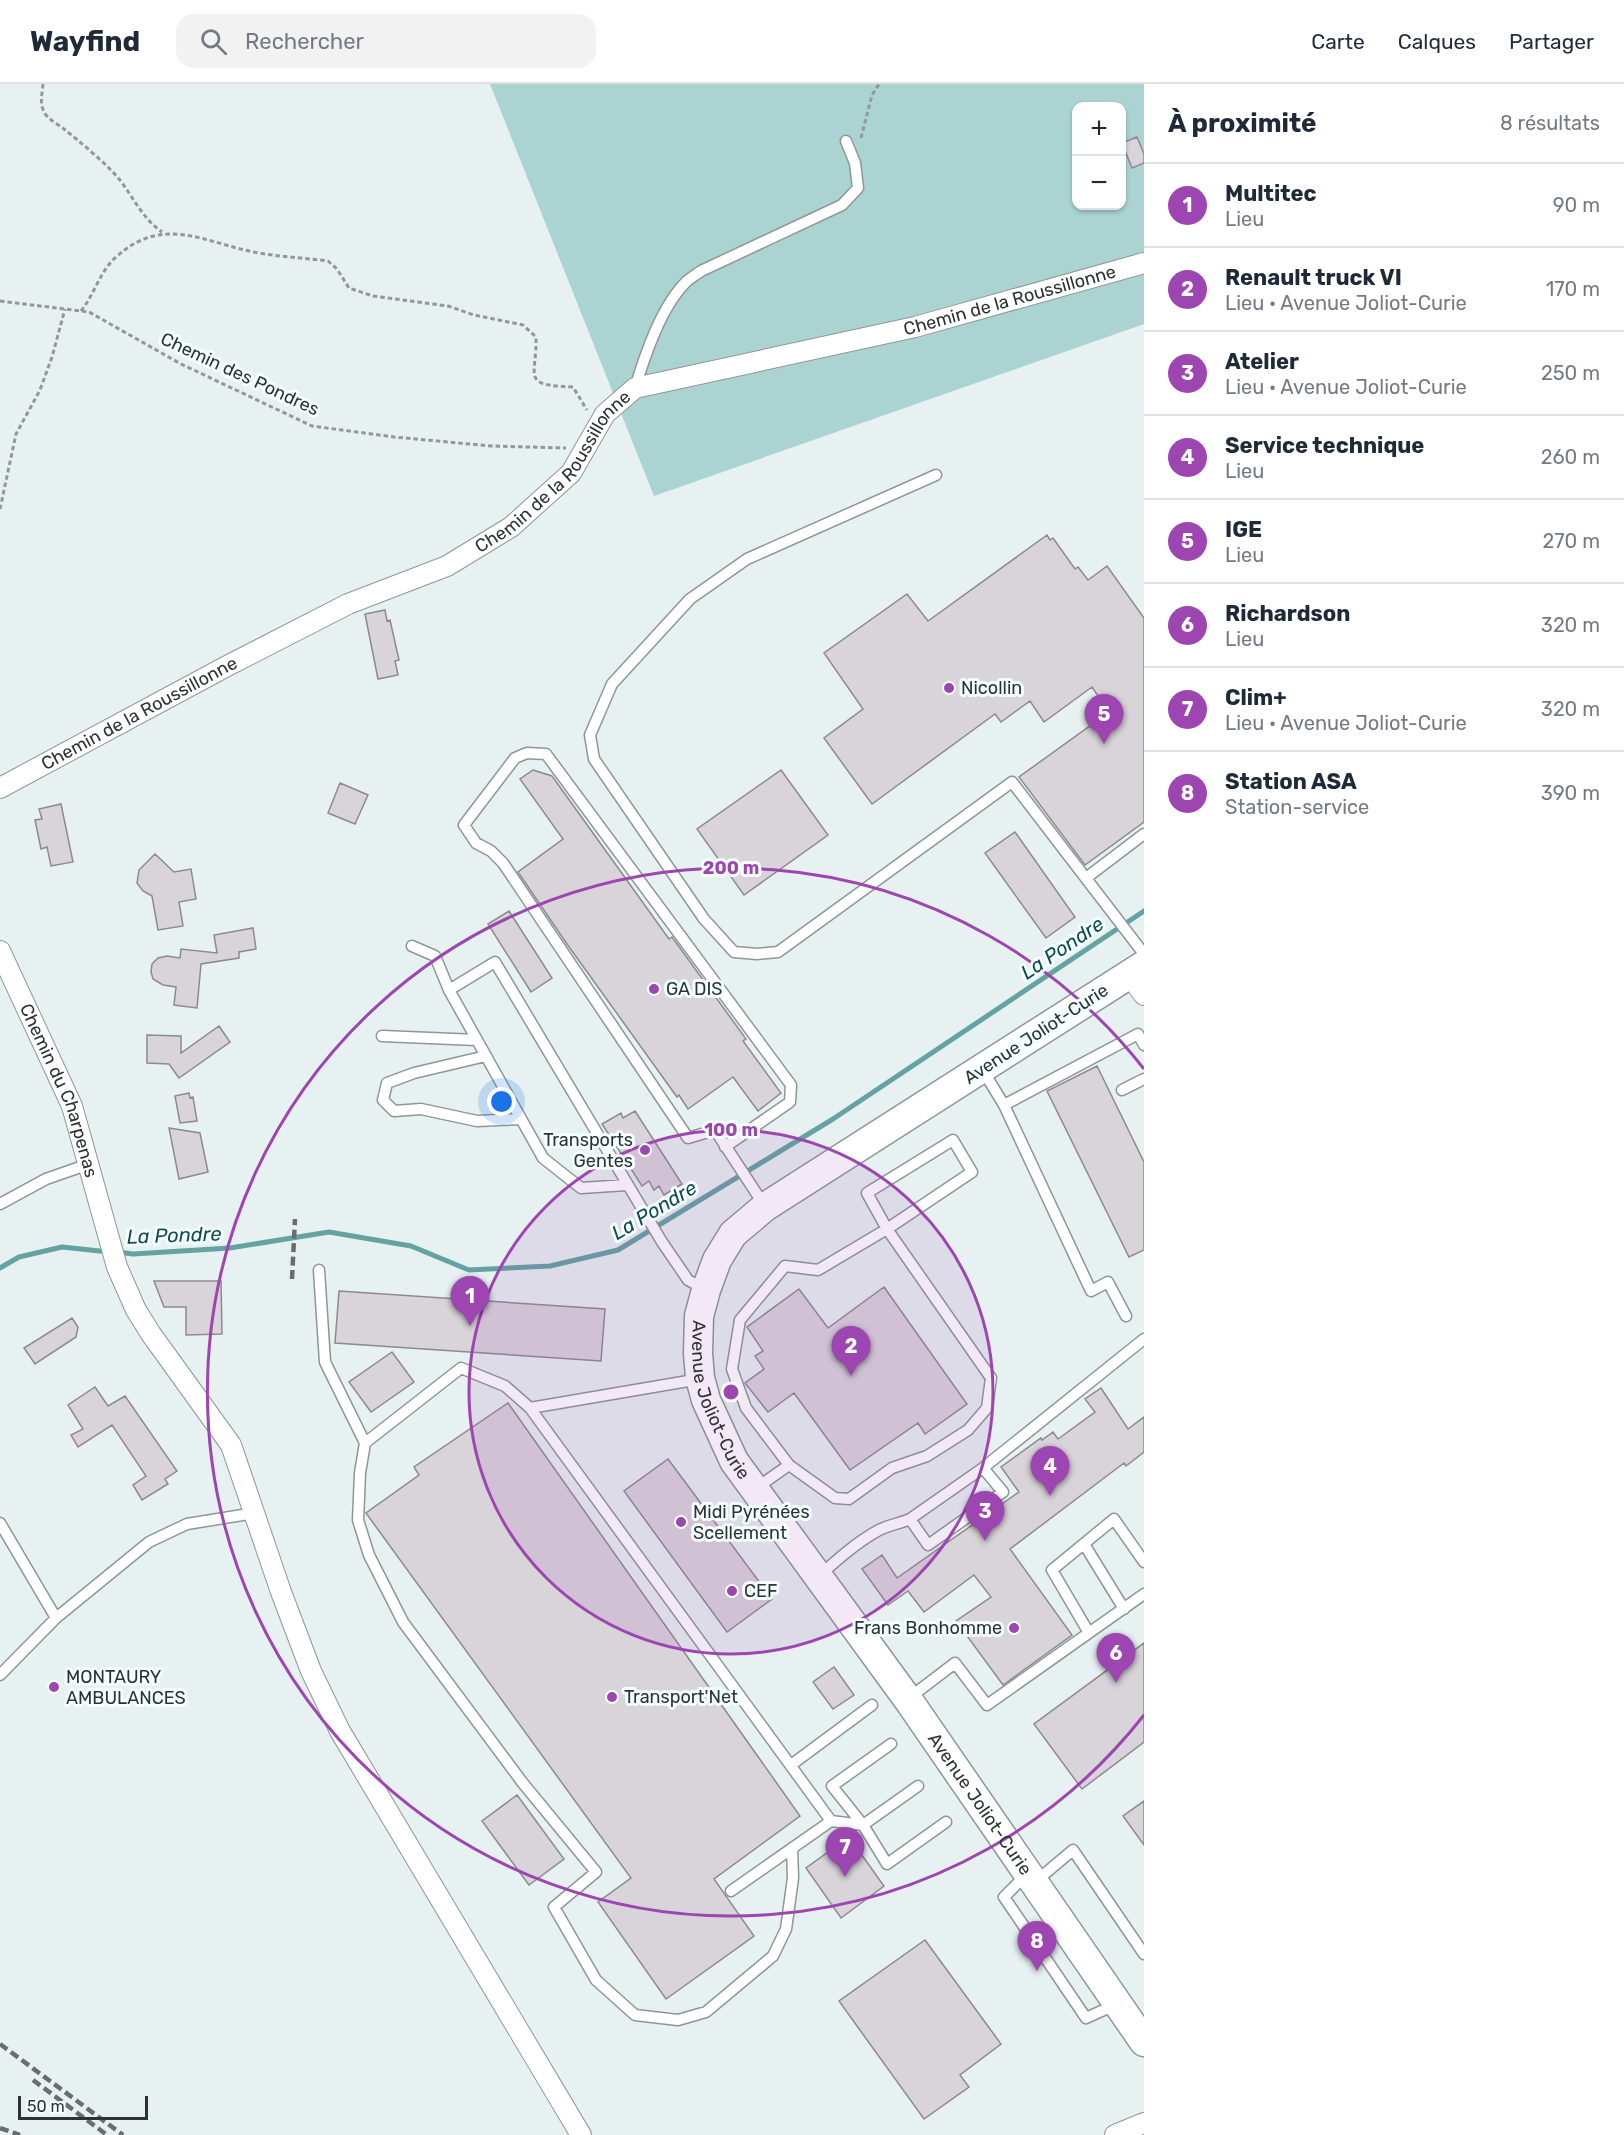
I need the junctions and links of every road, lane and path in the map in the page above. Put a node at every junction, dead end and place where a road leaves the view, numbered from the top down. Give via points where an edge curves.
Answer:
1 (43, 84) edge
2 (879, 84) edge
3 (846, 141) dead end
4 (855, 163) junction
5 (163, 233) junction
6 (1144, 263) edge
7 (0, 301) edge
8 (65, 309) junction
9 (81, 311) junction
10 (635, 388) junction
11 (596, 429) junction
12 (585, 449) junction
13 (936, 475) dead end
14 (0, 509) edge
15 (0, 788) edge
16 (1144, 834) edge
17 (1086, 878) junction
18 (412, 946) dead end
19 (0, 951) edge
20 (1139, 966) edge
21 (449, 990) junction
22 (382, 1036) dead end
23 (477, 1040) junction
24 (1144, 1045) edge
25 (486, 1056) junction
26 (982, 1068) junction
27 (1144, 1079) edge
28 (1122, 1090) dead end
29 (1004, 1105) junction
30 (521, 1119) junction
31 (725, 1147) junction
32 (88, 1164) junction
33 (627, 1185) junction
34 (759, 1198) junction
35 (0, 1204) edge
36 (887, 1229) junction
37 (319, 1270) dead end
38 (706, 1290) junction
39 (1126, 1316) dead end
40 (1144, 1338) edge
41 (700, 1378) junction
42 (530, 1408) junction
43 (365, 1443) junction
44 (789, 1465) junction
45 (983, 1468) junction
46 (754, 1489) junction
47 (255, 1513) junction
48 (910, 1519) junction
49 (0, 1523) edge
50 (1084, 1544) junction
51 (1144, 1562) edge
52 (819, 1576) junction
53 (1144, 1594) edge
54 (1124, 1609) junction
55 (56, 1618) junction
56 (1089, 1633) junction
57 (0, 1675) edge
58 (909, 1701) junction
59 (872, 1705) dead end
60 (891, 1744) dead end
61 (790, 1766) junction
62 (918, 1786) dead end
63 (831, 1821) junction
64 (946, 1822) dead end
65 (863, 1826) junction
66 (792, 1848) junction
67 (1031, 1878) junction
68 (730, 1891) dead end
69 (1144, 1954) edge
70 (1144, 2042) edge
71 (1144, 2123) edge
72 (581, 2135) edge
73 (1115, 2135) edge

1 - 5 path via 41,105 47,116 119,178 141,214
2 - 4 path via 872,95
3 - 4 lane
4 - 10 lane via 858,188 842,205 701,271 686,282 668,307
5 - 9 path via 129,246 113,259
5 - 11 path via 196,236 259,253 328,261 349,288 372,296 448,306 523,325 537,337 535,379 541,384 573,387
6 - 10 street, Chemin de la Roussillonne via 915,327
7 - 8 path, Chemin des Pondres
8 - 9 path, Chemin des Pondres
8 - 14 path via 40,390 16,434
9 - 12 path, Chemin des Pondres via 312,426 491,446
10 - 11 street, Chemin de la Roussillonne via 605,414
11 - 12 street, Chemin de la Roussillonne
12 - 15 street, Chemin de la Roussillonne via 571,474 511,527 447,566 348,604
13 - 17 lane via 747,559 690,599 612,684 590,735 594,759 704,919 734,952 778,952 1012,782
16 - 17 lane
17 - 20 lane via 1109,908
18 - 21 lane via 435,956
19 - 32 street, Chemin du Charpenas via 72,1106
20 - 26 street, Avenue Joliot-Curie
21 - 23 lane
21 - 33 lane via 495,962
22 - 23 lane
23 - 25 lane
24 - 29 lane via 1138,1034
25 - 30 lane
25 - 30 lane via 387,1083 383,1100 394,1111 421,1109 477,1121
26 - 29 lane
26 - 34 street, Avenue Joliot-Curie
27 - 28 lane
29 - 39 lane via 1091,1290 1108,1282
30 - 33 lane via 543,1158 581,1188
31 - 31 lane via 714,1131 688,1138 503,863 476,843 464,825 515,758 527,753 546,754 791,1084 790,1102
31 - 34 lane
32 - 35 lane via 46,1179
32 - 47 street, Chemin du Charpenas via 117,1267 136,1310 231,1445
33 - 38 lane via 688,1280
34 - 38 street, Avenue Joliot-Curie via 717,1260
36 - 36 lane via 867,1194 953,1140 972,1172
36 - 44 lane via 818,1270 785,1266 740,1320 732,1369 746,1408
36 - 44 lane via 991,1378 987,1407 968,1430 927,1456 892,1468 849,1499 835,1498
37 - 43 lane via 325,1362
38 - 41 street, Avenue Joliot-Curie via 699,1316
40 - 45 lane
41 - 42 lane
41 - 46 street, Avenue Joliot-Curie via 734,1461
42 - 43 lane via 506,1386 461,1368
42 - 61 lane
43 - 66 lane via 358,1520 369,1555 403,1622 522,1782 596,1872 554,1907 596,1980 634,2015 678,2020 706,2012 773,1956 786,1929 793,1878
44 - 46 lane
45 - 48 lane
45 - 48 lane via 1003,1492 928,1545
46 - 52 street, Avenue Joliot-Curie
47 - 55 lane via 187,1524 149,1542
47 - 72 street, Chemin du Charpenas via 306,1659 340,1731
48 - 52 lane via 882,1528 848,1550
49 - 55 lane
50 - 51 lane via 1114,1519
50 - 54 lane
50 - 56 lane via 1052,1570
52 - 58 street, Avenue Joliot-Curie
53 - 54 lane
54 - 56 lane
55 - 57 lane
56 - 58 lane via 987,1705 955,1663
58 - 67 street, Avenue Joliot-Curie
59 - 61 lane
60 - 65 lane via 832,1786
61 - 63 lane
62 - 65 lane
63 - 65 lane
63 - 66 lane
64 - 65 lane via 887,1864
66 - 68 lane
67 - 69 lane via 1073,1850
67 - 70 street, Avenue Joliot-Curie
71 - 73 street

